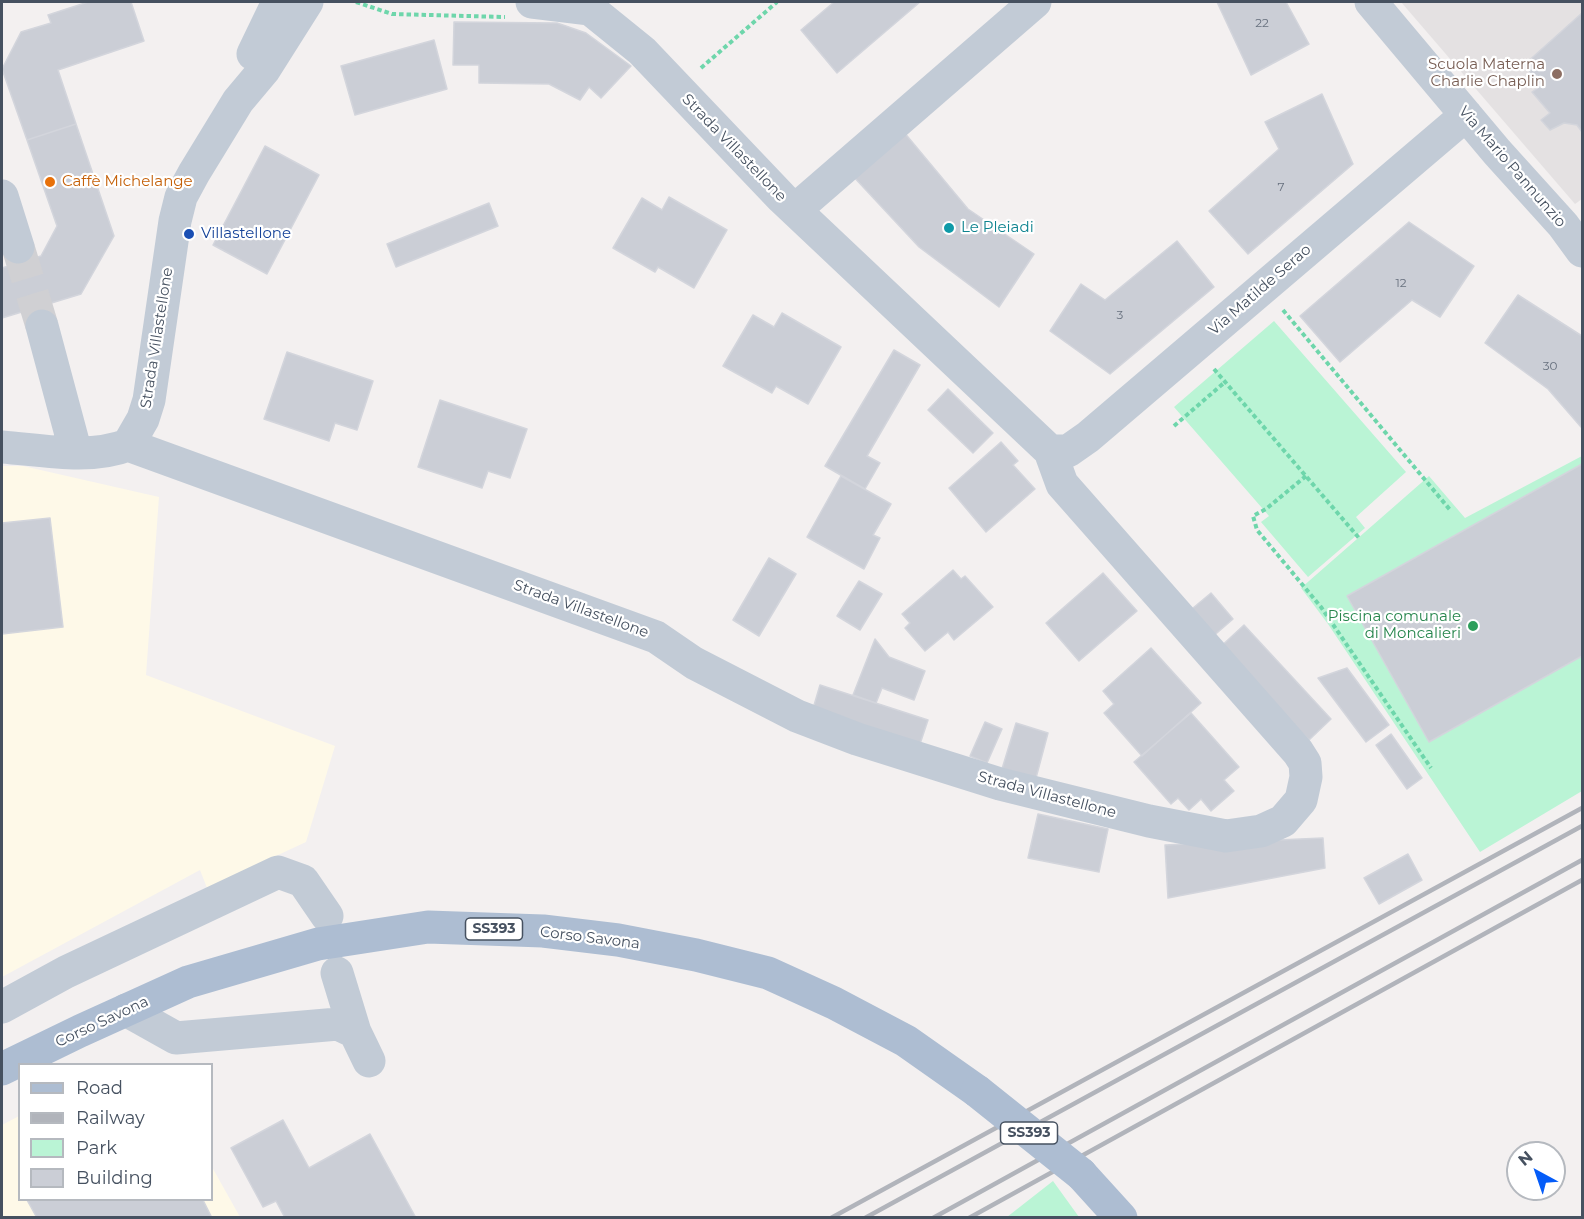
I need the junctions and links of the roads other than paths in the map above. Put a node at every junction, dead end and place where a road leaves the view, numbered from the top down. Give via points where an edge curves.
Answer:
1 (278, 2) edge
2 (307, 2) edge
3 (532, 2) edge
4 (1035, 2) edge
5 (1371, 2) edge
6 (582, 5) edge
7 (238, 101) junction
8 (1466, 115) junction
9 (2, 196) edge
10 (795, 210) junction
11 (1573, 219) edge
12 (18, 247) tunnel mouth
13 (1582, 251) edge
14 (42, 326) tunnel mouth
15 (128, 445) junction
16 (2, 447) edge
17 (1050, 451) junction
18 (76, 453) junction
19 (327, 916) dead end
20 (337, 974) dead end
21 (2, 1006) edge
22 (126, 1010) junction
23 (355, 1032) junction
24 (369, 1061) dead end
25 (2, 1069) edge
26 (1113, 1208) edge
27 (1144, 1218) edge

1 - 7 street, Strada Villastellone via 249,62
2 - 7 street, Strada Villastellone via 264,70
3 - 6 street, Strada Villastellone
4 - 10 street
5 - 8 street, Via Mario Pannunzio
6 - 10 street, Strada Villastellone via 642,51
7 - 15 street, Strada Villastellone via 181,197 149,400
8 - 11 street, Via Mario Pannunzio
8 - 17 street, Via Matilde Serao via 1088,437 1068,451
9 - 12 street
10 - 17 street, Strada Villastellone
11 - 13 street, Via Mario Pannunzio
14 - 18 street
15 - 17 street, Strada Villastellone via 656,637 694,663 797,716 857,739 1000,784 1226,836 1261,831 1283,821 1301,800 1306,777 1299,752 1062,484
15 - 18 street
16 - 18 street
19 - 21 street via 303,881 278,872
20 - 23 street
22 - 23 street via 176,1038 231,1041 338,1024
22 - 25 main road, Corso Savona / SS393
22 - 26 main road, Corso Savona / SS393, bridge via 188,982 318,944 428,927 543,931 696,955 768,974 906,1041 977,1091 1081,1174
23 - 24 street
26 - 27 main road, Corso Savona

